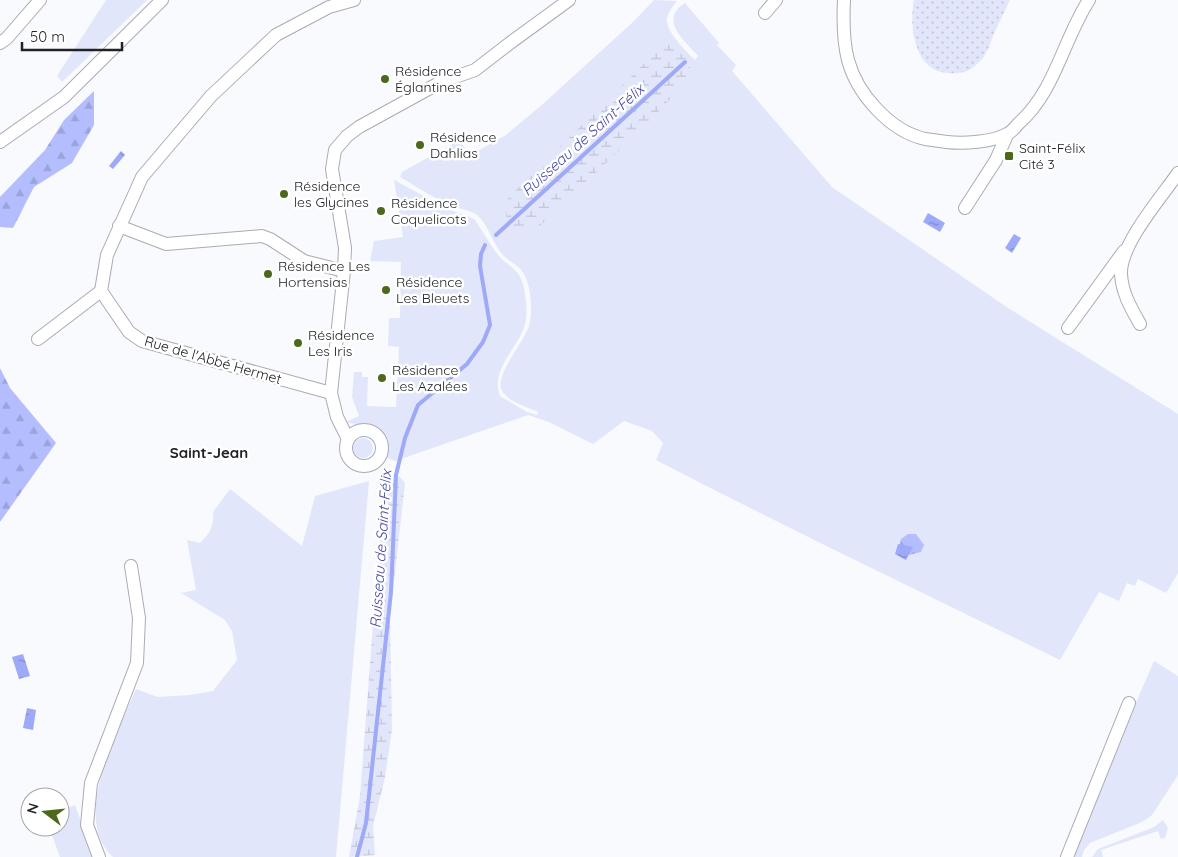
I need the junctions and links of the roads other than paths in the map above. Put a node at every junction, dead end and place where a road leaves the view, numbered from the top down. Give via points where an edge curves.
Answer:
1 (40, 0) edge
2 (162, 0) edge
3 (354, 0) edge
4 (570, 0) edge
5 (776, 0) edge
6 (844, 0) edge
7 (1089, 0) edge
8 (765, 13) dead end
9 (0, 43) edge
10 (1007, 135) junction
11 (0, 142) edge
12 (1178, 174) edge
13 (965, 208) dead end
14 (119, 226) junction
15 (1128, 245) junction
16 (344, 271) junction
17 (100, 291) junction
18 (1140, 324) dead end
19 (1068, 328) dead end
20 (38, 339) dead end
21 (331, 393) junction
22 (348, 439) dead end
23 (132, 566) dead end
24 (1129, 703) dead end
25 (99, 857) edge
26 (1068, 857) edge

1 - 9 street
2 - 11 street via 64,97
3 - 14 street via 329,7 276,36 211,96 142,177
4 - 16 street via 476,70 441,82 352,132 335,150 332,169 345,248
5 - 8 street
6 - 10 street via 843,23 848,61 862,91 878,112 923,138 954,143
7 - 10 street via 1048,86 1030,114
10 - 13 street via 996,160
12 - 15 street
14 - 16 street via 166,244 262,236 304,261
14 - 17 street via 107,255
15 - 18 street via 1121,273 1126,298
15 - 19 street
16 - 21 street
17 - 20 street
17 - 21 street, Rue de l'Abbé Hermet via 129,332 142,342
21 - 22 street via 337,417
23 - 25 street via 140,618 136,663 91,783 87,825
24 - 26 street

